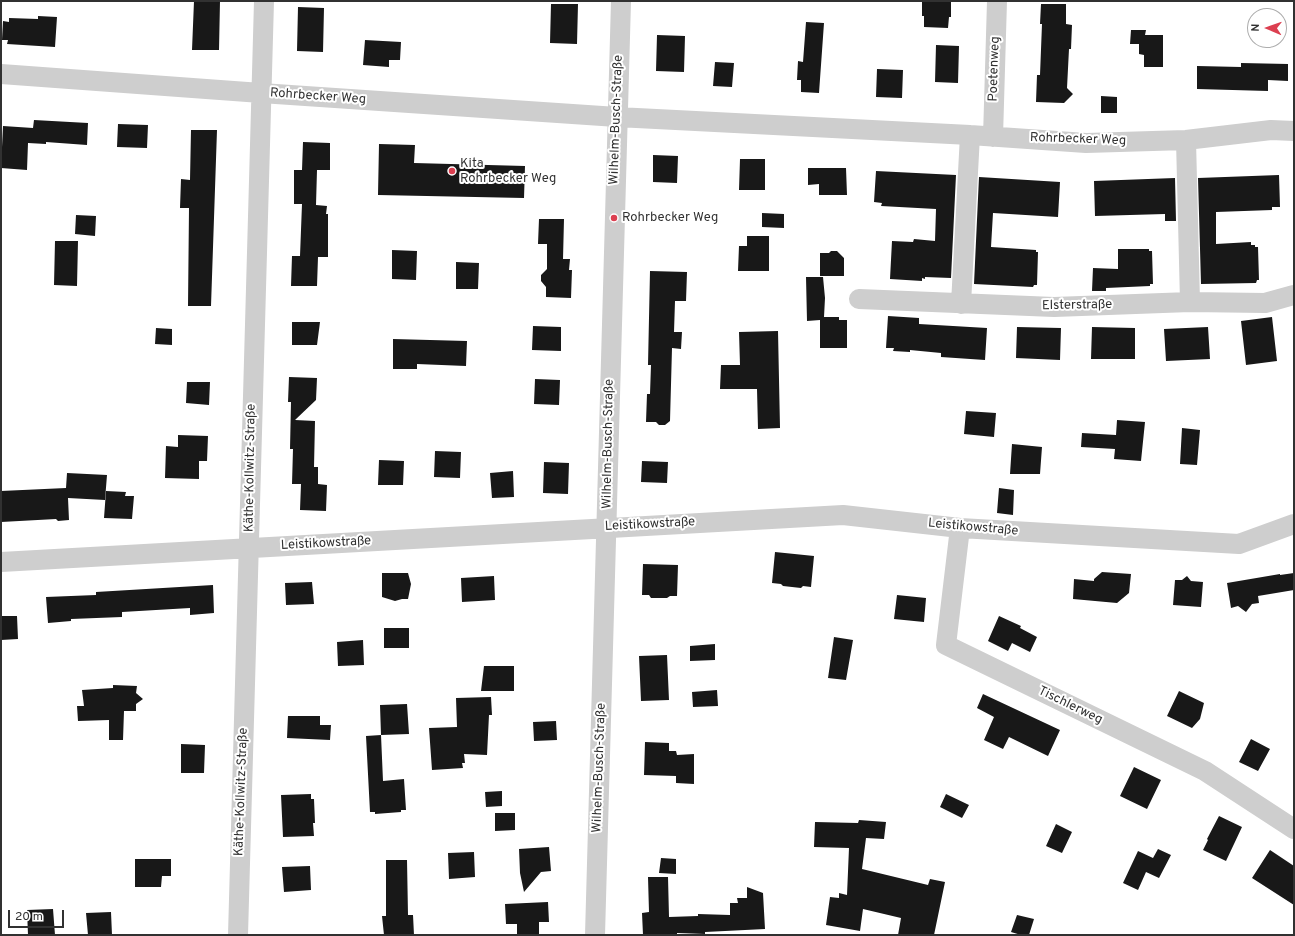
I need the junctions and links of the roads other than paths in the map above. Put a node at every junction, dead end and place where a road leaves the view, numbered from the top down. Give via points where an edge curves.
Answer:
1 (264, 1) edge
2 (621, 1) edge
3 (997, 1) edge
4 (1, 74) edge
5 (261, 93) junction
6 (617, 116) junction
7 (1294, 131) edge
8 (970, 135) junction
9 (993, 137) junction
10 (1186, 140) junction
11 (1294, 295) edge
12 (858, 300) dead end
13 (1190, 302) junction
14 (961, 304) junction
15 (1294, 524) edge
16 (607, 527) junction
17 (960, 528) junction
18 (249, 549) junction
19 (1, 562) edge
20 (1294, 829) edge
21 (238, 935) edge
22 (595, 935) edge

1 - 5 street, Käthe-Kollwitz-Straße
2 - 6 street, Wilhelm-Busch-Straße
3 - 9 street, Poetenweg
4 - 5 street, Rohrbecker Weg
5 - 6 street, Rohrbecker Weg
5 - 18 street, Käthe-Kollwitz-Straße
6 - 8 street, Rohrbecker Weg
6 - 16 street, Wilhelm-Busch-Straße
7 - 10 street, Rohrbecker Weg via 1271,130
8 - 9 street, Rohrbecker Weg
8 - 14 street
9 - 10 street, Rohrbecker Weg via 1086,143
10 - 13 street
11 - 13 street, Elsterstraße via 1264,303
12 - 14 street, Elsterstraße
13 - 14 street, Elsterstraße via 1054,307
15 - 17 street, Leistikowstraße via 1239,544
16 - 17 street, Leistikowstraße via 843,514
16 - 18 street, Leistikowstraße
16 - 22 street, Wilhelm-Busch-Straße
17 - 20 street, Tischlerweg via 946,645 1204,771
18 - 19 street, Leistikowstraße
18 - 21 street, Käthe-Kollwitz-Straße

